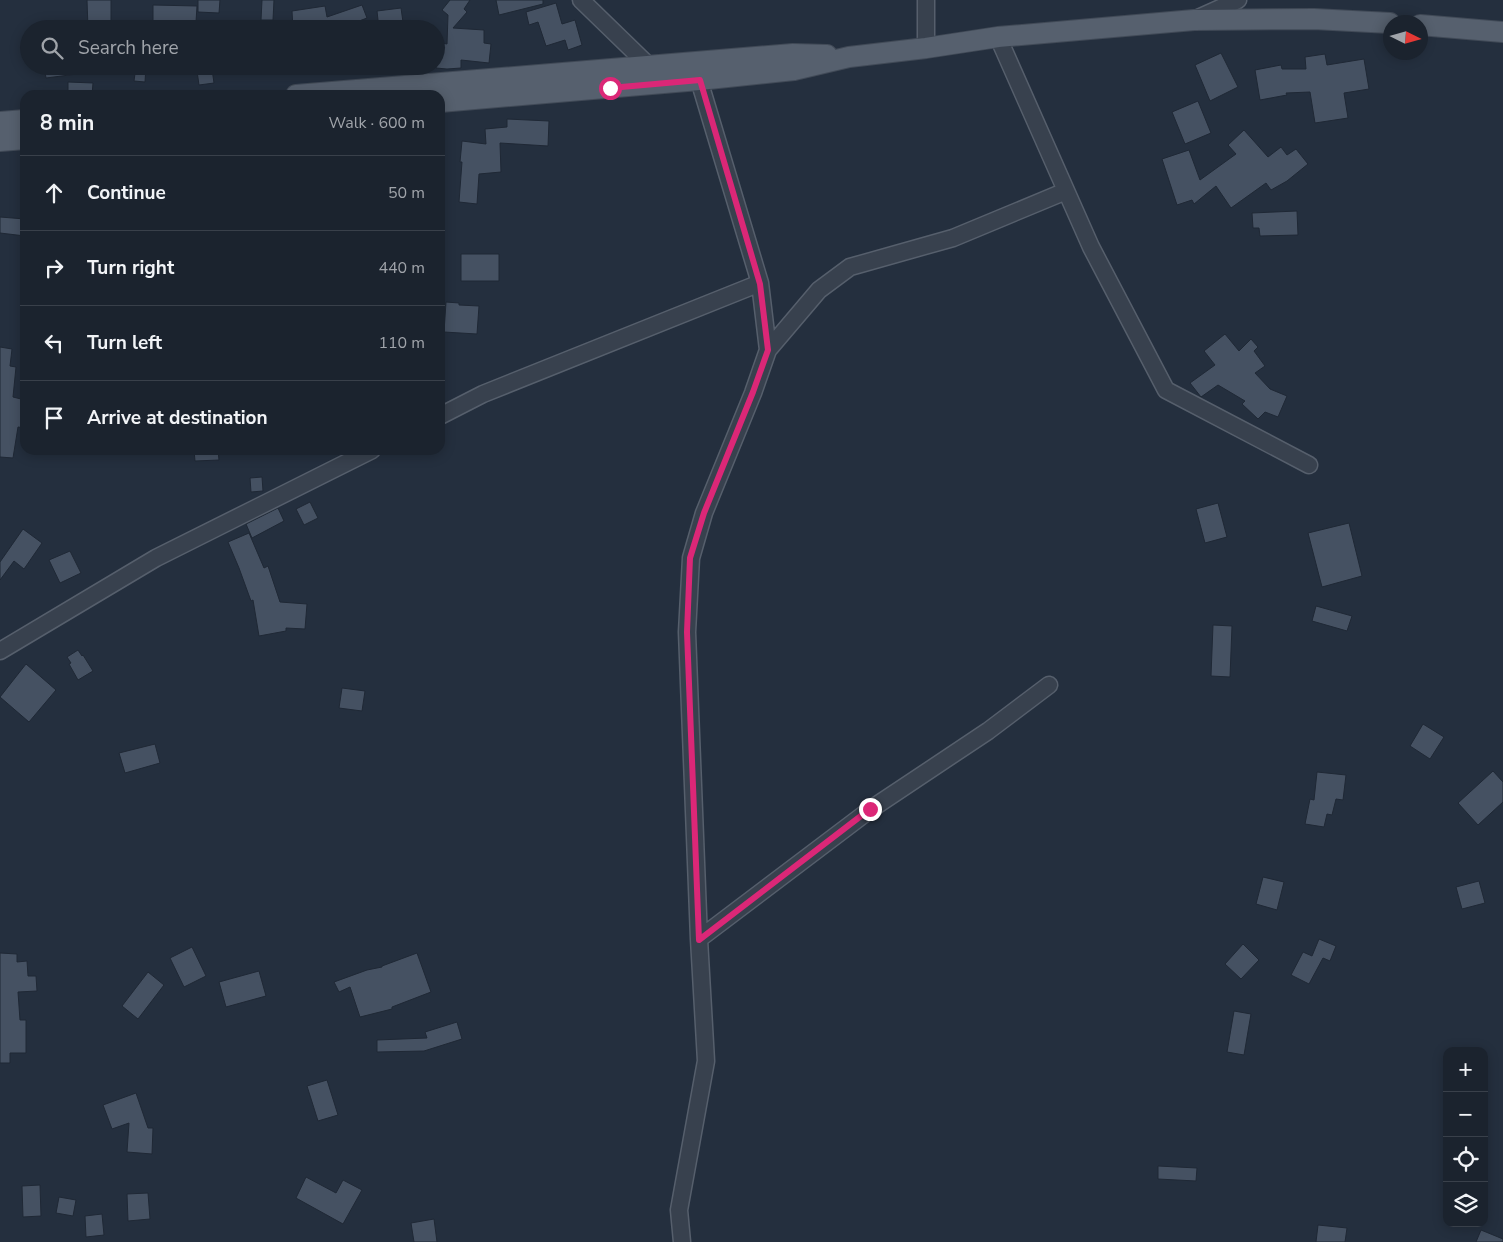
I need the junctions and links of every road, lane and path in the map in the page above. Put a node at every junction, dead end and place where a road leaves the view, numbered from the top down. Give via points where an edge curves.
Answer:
1 (581, 0) edge
2 (926, 0) edge
3 (1238, 0) edge
4 (1194, 20) junction
5 (1383, 23) edge
6 (1428, 26) edge
7 (1503, 32) edge
8 (998, 37) junction
9 (926, 48) junction
10 (849, 57) junction
11 (648, 65) junction
12 (700, 80) junction
13 (355, 90) edge
14 (445, 102) edge
15 (20, 120) edge
16 (0, 122) edge
17 (20, 139) edge
18 (0, 141) edge
19 (1066, 190) junction
20 (760, 284) junction
21 (768, 350) junction
22 (445, 413) edge
23 (362, 455) edge
24 (1309, 465) dead end
25 (0, 651) edge
26 (1049, 685) dead end
27 (699, 940) junction
28 (682, 1242) edge

1 - 11 street
2 - 9 street
3 - 4 street
4 - 5 main road via 1314,18
4 - 8 main road
6 - 7 main road
8 - 9 main road
8 - 19 street
9 - 10 main road
10 - 11 main road via 794,54
10 - 12 main road via 794,70
11 - 13 main road
12 - 14 main road
12 - 20 street
15 - 16 main road
17 - 18 main road
19 - 21 street via 953,238 850,267 819,290
19 - 24 street via 1166,390
20 - 21 street
20 - 22 street via 483,394
21 - 27 street via 704,513 690,558 687,632
23 - 25 street via 156,558
26 - 27 street via 988,731 870,809
27 - 28 street via 706,1061 679,1210

